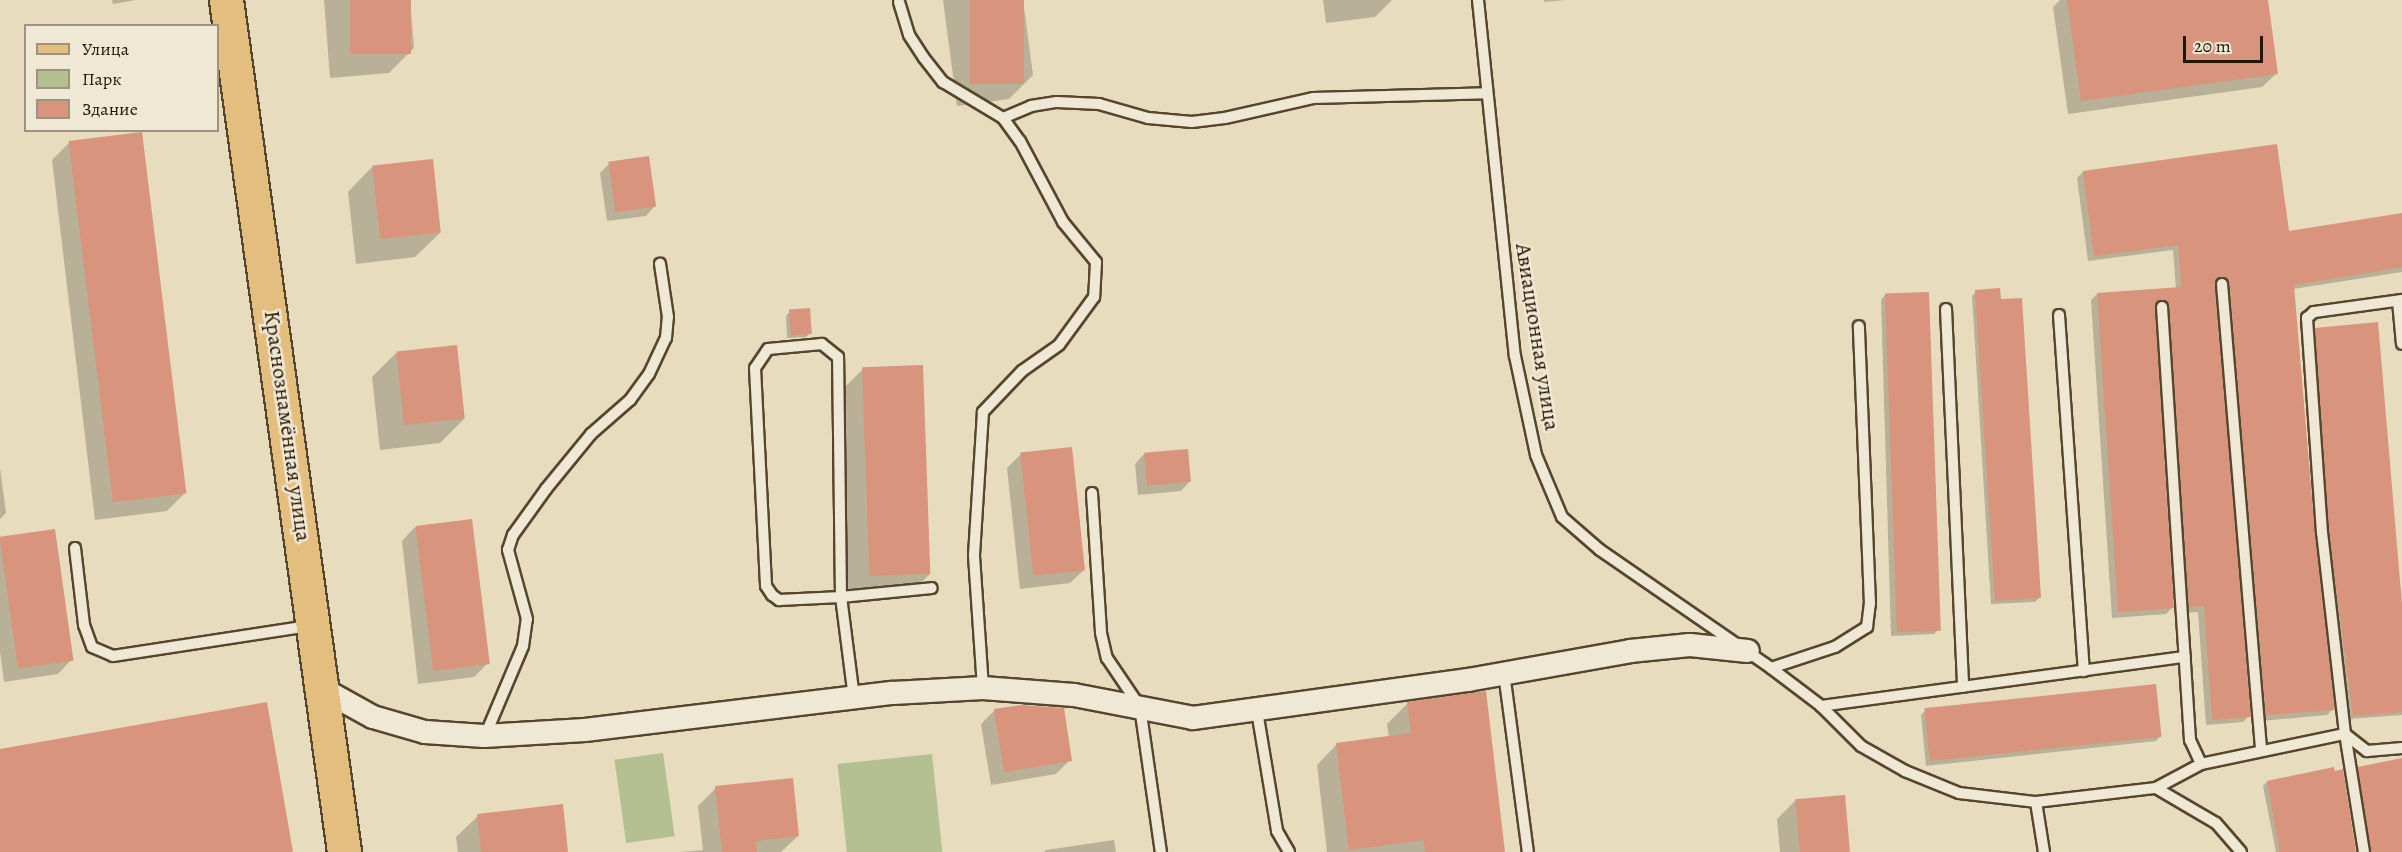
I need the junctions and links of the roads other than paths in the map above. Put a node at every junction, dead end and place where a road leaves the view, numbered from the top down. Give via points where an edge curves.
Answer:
1 (226, 0) edge
2 (1478, 0) edge
3 (899, 2) dead end
4 (1487, 93) junction
5 (1003, 118) junction
6 (660, 264) dead end
7 (2222, 284) dead end
8 (2400, 301) edge
9 (2162, 307) dead end
10 (1946, 309) dead end
11 (2059, 315) dead end
12 (1859, 326) dead end
13 (2402, 344) edge
14 (1092, 493) dead end
15 (75, 548) dead end
16 (932, 588) dead end
17 (841, 597) junction
18 (315, 624) junction
19 (1748, 651) junction
20 (2185, 657) junction
21 (1771, 668) junction
22 (2084, 670) junction
23 (1504, 674) junction
24 (1963, 687) junction
25 (983, 688) junction
26 (324, 690) junction
27 (854, 698) junction
28 (1821, 706) junction
29 (1140, 707) junction
30 (1257, 711) junction
31 (2345, 734) junction
32 (484, 736) junction
33 (2402, 748) edge
34 (2261, 750) junction
35 (2201, 764) junction
36 (2156, 788) junction
37 (2036, 802) junction
38 (344, 852) edge
39 (1161, 852) edge
40 (1289, 852) edge
41 (1528, 852) edge
42 (2044, 852) edge
43 (2241, 852) edge
44 (2364, 852) edge

1 - 18 main road, Краснознамённая улица
2 - 4 lane, Авиационная улица
3 - 5 lane via 909,35 943,82
4 - 5 lane via 1314,98 1192,122 1148,118 1099,104 1058,102 1031,105
4 - 19 lane, Авиационная улица via 1515,356 1536,455 1562,517 1665,598
5 - 25 lane via 1020,141 1063,222 1096,262 1098,280 1094,297 1059,345 1022,371 983,412 974,556
6 - 32 lane via 668,327 649,374 630,400 591,434 513,535 508,550 527,620 523,646
7 - 34 lane
8 - 13 lane
8 - 31 lane via 2314,312 2307,318 2322,533
9 - 20 lane
10 - 24 lane
11 - 22 lane
12 - 21 lane via 1870,604 1867,627 1835,647
14 - 29 lane via 1105,650
15 - 18 lane via 84,625 92,647 113,656
16 - 17 lane
17 - 17 lane via 838,357 822,344 768,349 754,368 766,585 779,600
17 - 27 lane
18 - 26 main road, Краснознамённая улица
19 - 21 lane, Авиационная улица
19 - 23 street via 1670,647
20 - 22 lane
20 - 35 lane via 2190,740
21 - 28 lane, Авиационная улица
22 - 24 lane
23 - 30 street
23 - 41 lane
24 - 28 lane
25 - 27 street
25 - 29 street via 1074,694
26 - 32 street via 373,717 425,732
26 - 38 main road, Краснознамённая улица
27 - 32 street via 585,730
28 - 37 lane, Авиационная улица via 1861,746 1905,771 1959,793
29 - 30 street via 1193,718
29 - 39 lane
30 - 40 lane via 1277,831
31 - 33 lane via 2367,751
31 - 34 lane
31 - 44 lane
34 - 35 lane
35 - 36 lane
36 - 37 lane, Авиационная улица
36 - 43 lane via 2216,823
37 - 42 lane

